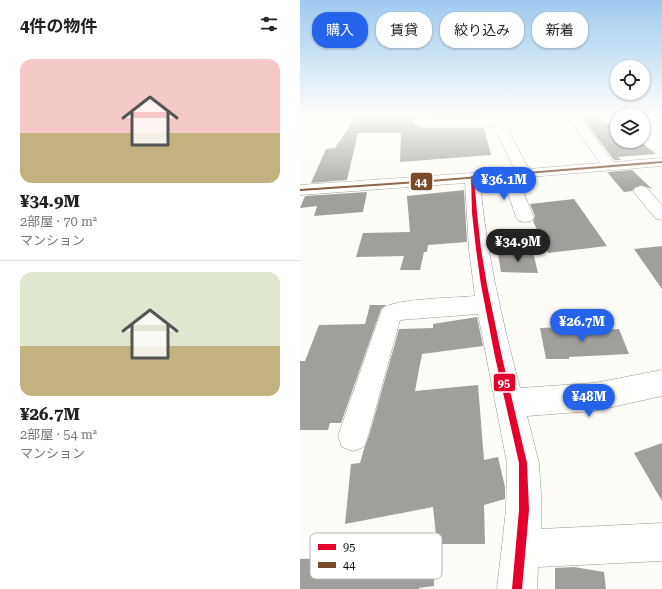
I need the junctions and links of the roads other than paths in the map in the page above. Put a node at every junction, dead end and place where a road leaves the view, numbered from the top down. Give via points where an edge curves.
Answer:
1 (507, 141) edge
2 (591, 141) edge
3 (662, 162) edge
4 (610, 167) junction
5 (508, 174) junction
6 (524, 174) junction
7 (472, 177) junction
8 (300, 190) edge
9 (641, 191) dead end
10 (662, 215) edge
11 (525, 217) dead end
12 (488, 304) junction
13 (662, 383) edge
14 (509, 404) junction
15 (353, 436) dead end
16 (662, 542) edge
17 (521, 548) junction
18 (517, 589) edge

1 - 6 street
2 - 4 street
3 - 4 street
4 - 6 street
5 - 6 street
5 - 7 street
5 - 11 street
7 - 8 street
7 - 12 street via 474,216
9 - 10 street
12 - 14 street
12 - 15 street via 393,313
13 - 14 street via 587,398
14 - 17 street via 525,482
16 - 17 street
17 - 18 street

